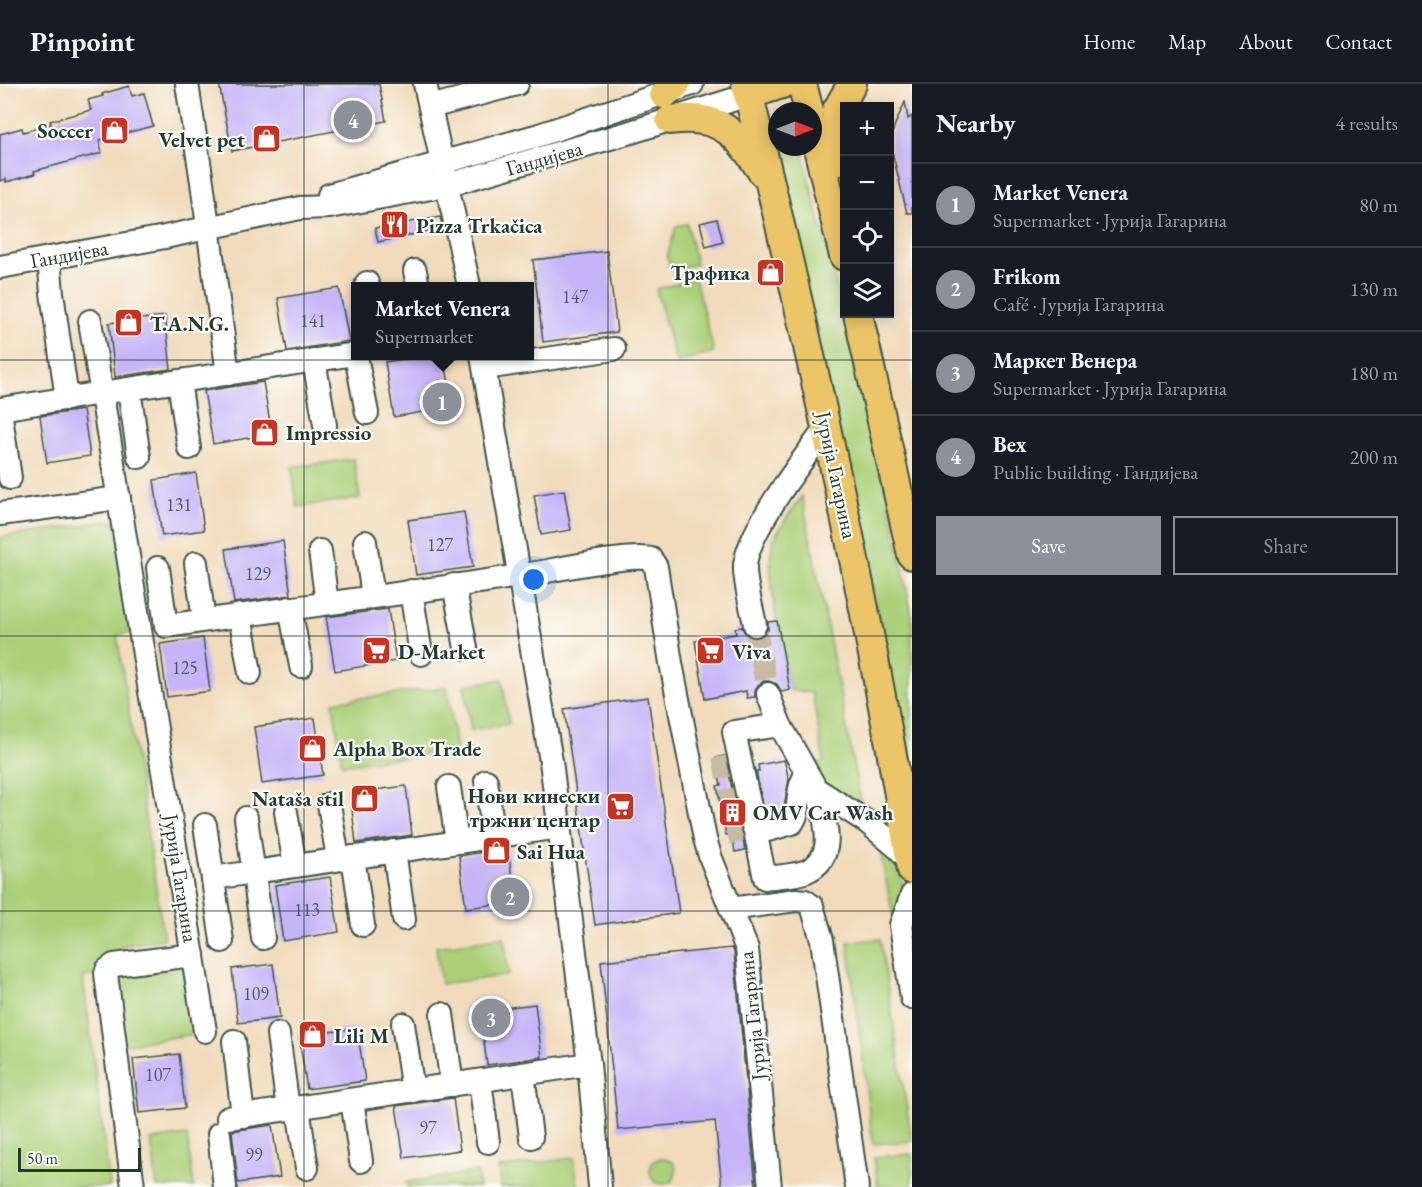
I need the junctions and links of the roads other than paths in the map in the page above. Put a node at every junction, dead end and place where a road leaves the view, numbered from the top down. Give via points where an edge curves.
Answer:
1 (187, 84) edge
2 (425, 84) edge
3 (517, 84) edge
4 (693, 84) edge
5 (782, 84) edge
6 (802, 84) edge
7 (852, 84) edge
8 (747, 89) edge
9 (670, 99) edge
10 (807, 102) edge
11 (430, 107) junction
12 (820, 156) edge
13 (442, 162) junction
14 (447, 185) junction
15 (771, 185) junction
16 (830, 196) junction
17 (300, 208) junction
18 (208, 228) junction
19 (840, 239) edge
20 (49, 258) junction
21 (0, 267) edge
22 (468, 282) edge
23 (859, 318) edge
24 (90, 321) dead end
25 (614, 350) dead end
26 (351, 356) edge
27 (534, 357) edge
28 (314, 360) junction
29 (357, 360) edge
30 (506, 360) edge
31 (484, 362) edge
32 (228, 374) junction
33 (179, 381) junction
34 (116, 391) junction
35 (67, 399) junction
36 (0, 409) edge
37 (367, 413) dead end
38 (325, 425) dead end
39 (827, 427) junction
40 (189, 448) dead end
41 (139, 457) dead end
42 (10, 478) dead end
43 (119, 498) junction
44 (0, 514) edge
45 (365, 542) dead end
46 (320, 551) dead end
47 (912, 555) edge
48 (196, 563) dead end
49 (158, 568) dead end
50 (520, 576) junction
51 (454, 585) junction
52 (411, 591) junction
53 (374, 596) junction
54 (327, 603) junction
55 (290, 608) junction
56 (240, 615) junction
57 (204, 620) junction
58 (755, 625) tunnel mouth
59 (466, 648) dead end
60 (421, 654) dead end
61 (301, 666) dead end
62 (250, 673) dead end
63 (768, 694) tunnel mouth
64 (780, 725) junction
65 (486, 781) dead end
66 (813, 783) junction
67 (449, 787) dead end
68 (329, 804) dead end
69 (286, 812) dead end
70 (246, 818) dead end
71 (205, 825) dead end
72 (560, 827) junction
73 (755, 834) junction
74 (494, 837) junction
75 (457, 842) junction
76 (394, 851) junction
77 (345, 858) junction
78 (295, 866) junction
79 (911, 866) edge
80 (254, 872) junction
81 (213, 878) junction
82 (912, 895) edge
83 (731, 909) junction
84 (404, 919) dead end
85 (363, 925) dead end
86 (263, 938) dead end
87 (222, 941) dead end
88 (193, 955) junction
89 (912, 998) edge
90 (441, 1014) dead end
91 (403, 1024) dead end
92 (205, 1031) dead end
93 (278, 1034) dead end
94 (234, 1041) dead end
95 (589, 1064) junction
96 (523, 1074) junction
97 (480, 1081) junction
98 (452, 1085) junction
99 (413, 1091) junction
100 (352, 1100) junction
101 (293, 1108) junction
102 (230, 1122) junction
103 (531, 1137) dead end
104 (488, 1142) dead end
105 (361, 1161) dead end
106 (306, 1168) dead end
107 (133, 1187) edge
108 (225, 1187) edge
109 (600, 1187) edge
110 (770, 1187) edge
111 (857, 1187) edge

1 - 18 street
2 - 11 street
3 - 11 street
4 - 9 street, Гандијева
5 - 8 main road, Гандијева
6 - 10 main road
7 - 16 main road via 834,123
8 - 9 street, Гандијева
8 - 15 main road, Јурија Гагарина
9 - 13 street, Гандијева
9 - 14 street, Гандијева
9 - 15 main road via 691,117 725,128 742,144
11 - 13 street
12 - 16 main road
13 - 14 street
13 - 17 street, Гандијева via 327,196
14 - 17 street, Гандијева via 329,207
14 - 22 street
15 - 39 main road, Јурија Гагарина
16 - 19 main road
17 - 18 street, Гандијева
18 - 20 street, Гандијева
18 - 32 street
20 - 21 street, Гандијева
20 - 35 street
23 - 47 main road
24 - 34 street, Јурија Гагарина
25 - 27 street
26 - 28 street
28 - 32 street
28 - 38 street
29 - 37 street
30 - 31 street
31 - 50 street
32 - 33 street
33 - 34 street
33 - 40 street
34 - 35 street
34 - 41 street
34 - 43 street, Јурија Гагарина
35 - 36 street
36 - 42 street
39 - 58 street via 752,538 745,569
39 - 79 main road, Јурија Гагарина
43 - 44 street
43 - 88 street, Јурија Гагарина
45 - 53 street
46 - 54 street
48 - 57 street
49 - 57 street, Јурија Гагарина via 166,626
50 - 51 street, Јурија Гагарина
50 - 72 street
50 - 83 street, Јурија Гагарина via 638,557 654,562 705,839
51 - 52 street, Јурија Гагарина
51 - 59 street
52 - 53 street, Јурија Гагарина
52 - 60 street
53 - 54 street, Јурија Гагарина
54 - 55 street, Јурија Гагарина
55 - 56 street, Јурија Гагарина
55 - 61 street
56 - 57 street, Јурија Гагарина
56 - 62 street
63 - 64 street
64 - 66 street
64 - 73 street via 734,732
65 - 74 street
66 - 73 street via 801,784 792,823
66 - 73 street via 827,840 826,849 813,867 799,874 765,878
66 - 79 street via 898,848
67 - 75 street
68 - 77 street
69 - 78 street
70 - 80 street
71 - 81 street
72 - 74 street, Јурија Гагарина
72 - 95 street
74 - 75 street, Јурија Гагарина
75 - 76 street, Јурија Гагарина
76 - 77 street, Јурија Гагарина
76 - 84 street
77 - 78 street, Јурија Гагарина
77 - 85 street
78 - 80 street, Јурија Гагарина
80 - 81 street, Јурија Гагарина
80 - 86 street
81 - 87 street
82 - 89 street via 901,925
83 - 110 street, Јурија Гагарина via 747,949
83 - 111 street via 796,900 812,906 822,940
88 - 92 street
88 - 107 street, Јурија Гагарина via 114,965 107,970
90 - 98 street
91 - 99 street
93 - 101 street
94 - 102 street
95 - 96 street
95 - 109 street
96 - 97 street
96 - 103 street
97 - 98 street
97 - 104 street
98 - 99 street
99 - 100 street
100 - 101 street
100 - 105 street
101 - 102 street
101 - 106 street
102 - 108 street

